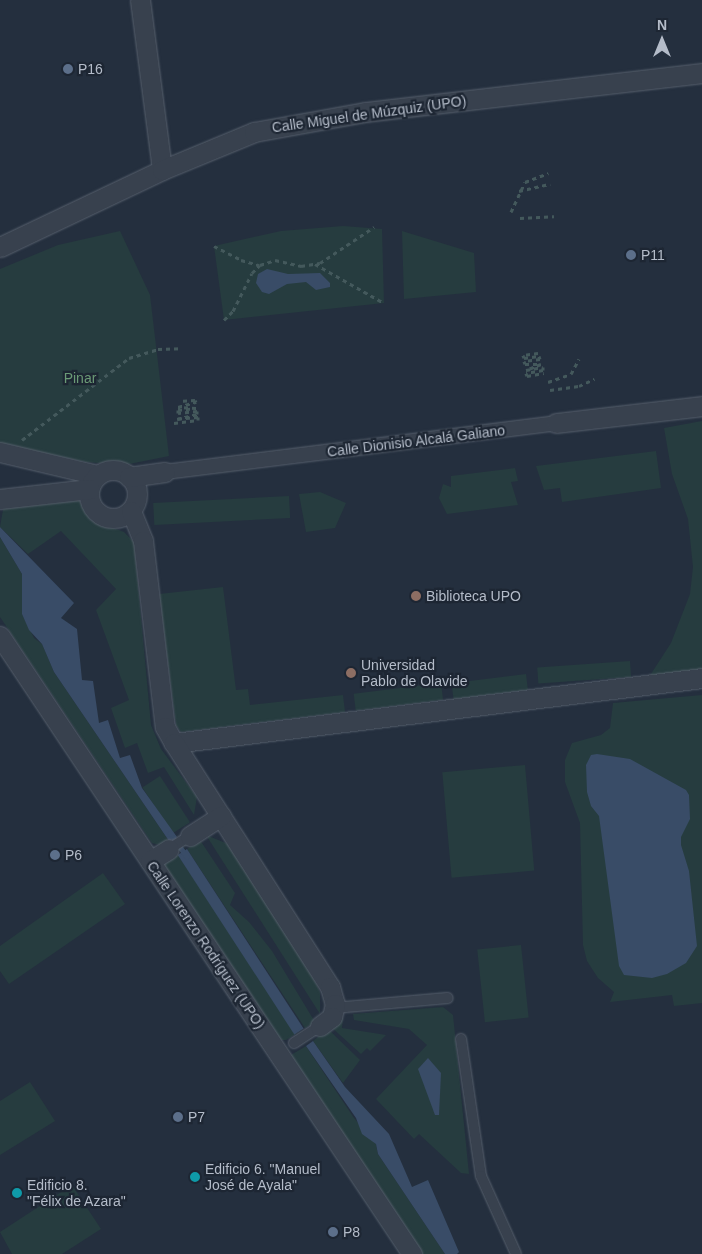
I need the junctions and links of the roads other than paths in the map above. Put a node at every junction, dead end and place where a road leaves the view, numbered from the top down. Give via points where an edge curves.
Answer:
1 (140, 0) edge
2 (702, 73) edge
3 (162, 170) junction
4 (0, 247) edge
5 (702, 406) edge
6 (556, 423) joint
7 (0, 452) edge
8 (165, 472) joint
9 (130, 476) junction
10 (93, 482) junction
11 (4, 498) edge
12 (130, 511) junction
13 (0, 636) edge
14 (702, 678) edge
15 (174, 743) junction
16 (221, 816) junction
17 (190, 836) joint
18 (169, 849) joint
19 (150, 861) junction
20 (448, 998) dead end
21 (334, 1008) junction
22 (320, 1026) joint
23 (461, 1040) dead end
24 (287, 1048) junction
25 (412, 1254) edge
26 (516, 1254) edge

1 - 3 street
2 - 3 street, Calle Miguel de Múzquiz (UPO) via 301,121 254,132
3 - 4 street, Calle Miguel de Múzquiz (UPO)
5 - 6 street, Calle Dionisio Alcalá Galiano
6 - 8 street, Calle Dionisio Alcalá Galiano
7 - 10 street
8 - 9 street, Calle Dionisio Alcalá Galiano
9 - 10 street via 112,470
9 - 12 street via 137,496
10 - 11 street
10 - 12 street via 90,504 101,516 116,519
12 - 15 street via 143,540 165,727
13 - 19 street, Calle Lorenzo Rodríguez (UPO)
14 - 15 street
15 - 16 street
16 - 17 street
16 - 21 street via 330,987
17 - 18 lane
18 - 19 street
19 - 24 street, Calle Lorenzo Rodríguez (UPO)
20 - 21 lane
21 - 22 street via 332,1017
22 - 24 lane
23 - 26 lane via 482,1176
24 - 25 street, Calle Lorenzo Rodríguez (UPO)

